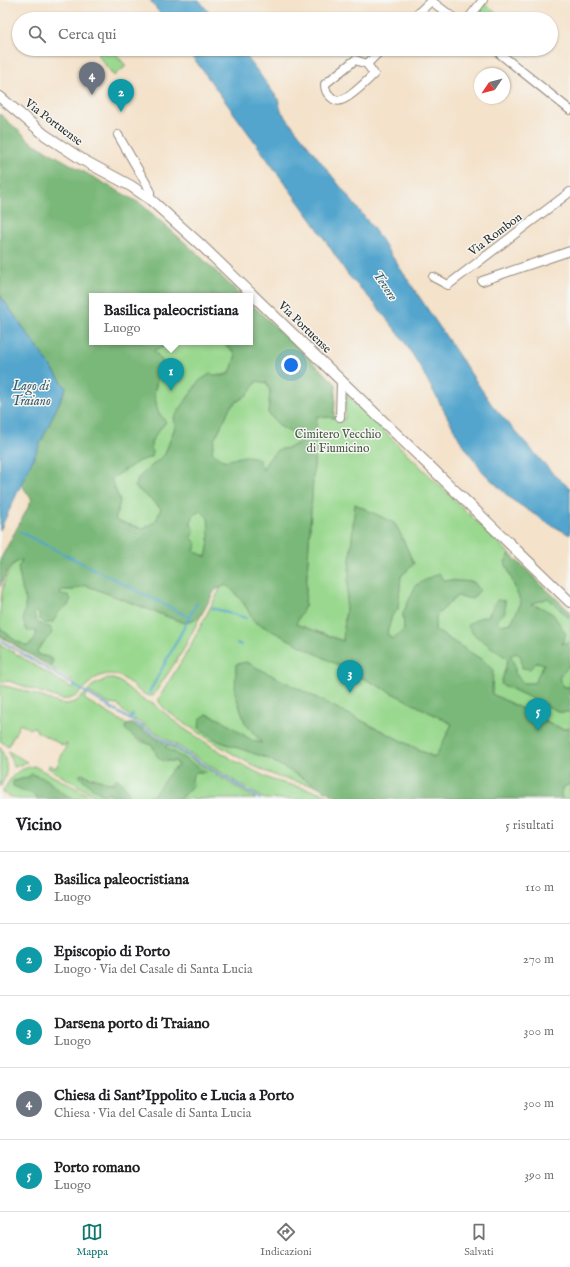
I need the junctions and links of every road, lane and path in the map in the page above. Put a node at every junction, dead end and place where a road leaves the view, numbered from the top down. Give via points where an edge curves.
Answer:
1 (431, 0) edge
2 (483, 0) edge
3 (419, 12) edge
4 (446, 12) edge
5 (474, 12) edge
6 (375, 56) edge
7 (503, 56) edge
8 (366, 64) junction
9 (0, 97) edge
10 (570, 110) edge
11 (118, 135) dead end
12 (570, 192) edge
13 (150, 199) junction
14 (570, 251) edge
15 (433, 277) dead end
16 (482, 281) dead end
17 (251, 293) edge
18 (253, 295) edge
19 (341, 380) junction
20 (340, 417) dead end
21 (570, 602) edge

1 - 3 street
1 - 4 street
2 - 5 street
6 - 8 street
7 - 10 street
8 - 8 street via 355,60 325,84 326,92 334,100 340,101 347,97 374,74
9 - 13 street, Via Portuense via 45,135
11 - 13 street via 150,190
12 - 15 street, Via Rombon via 448,285
13 - 17 street, Via Portuense
14 - 16 street
18 - 19 street, Via Portuense
19 - 20 street
19 - 21 street, Via Portuense

